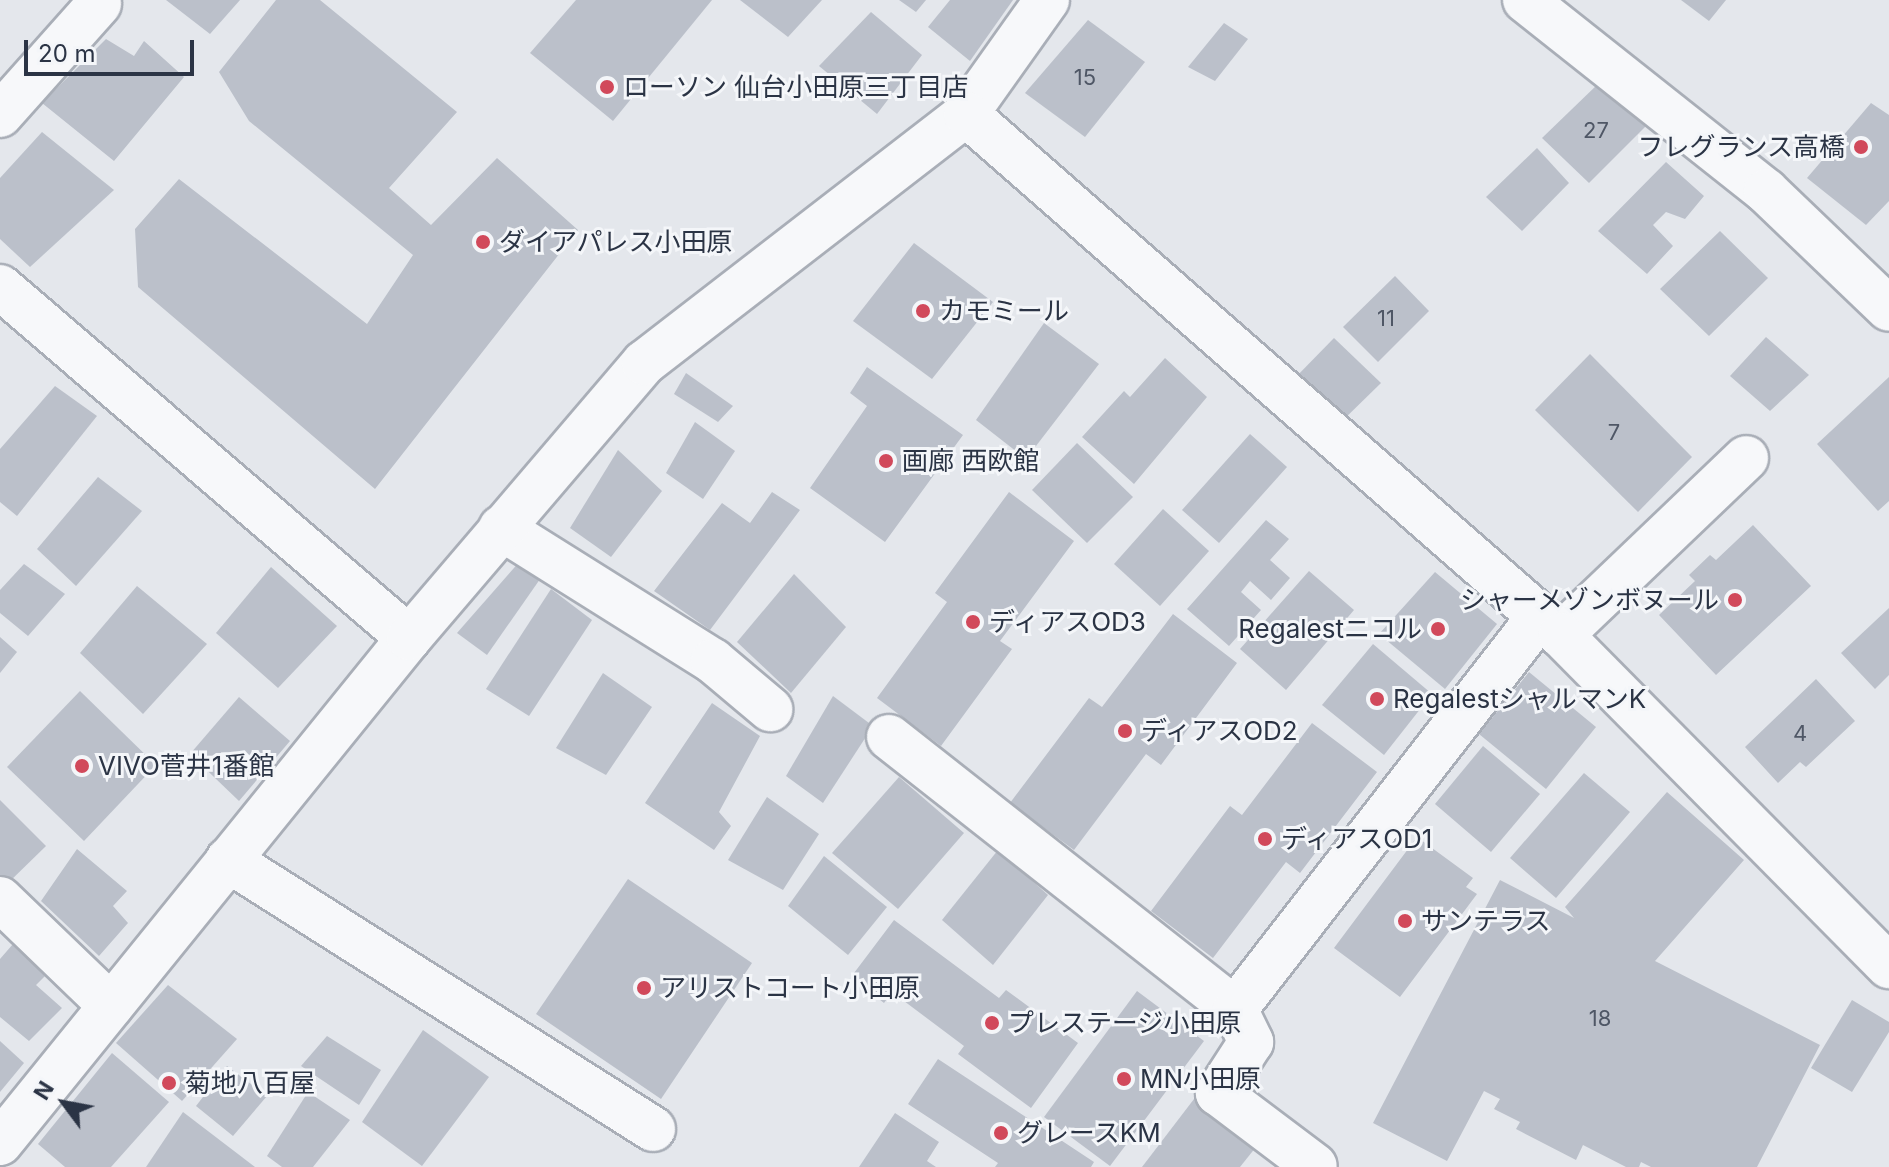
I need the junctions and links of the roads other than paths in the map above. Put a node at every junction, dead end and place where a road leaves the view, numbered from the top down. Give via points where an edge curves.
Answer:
1 (1047, 0) edge
2 (1538, 3) edge
3 (99, 4) dead end
4 (966, 114) junction
5 (0, 115) edge
6 (0, 287) edge
7 (1889, 309) edge
8 (1746, 458) dead end
9 (501, 528) junction
10 (1551, 626) junction
11 (409, 638) junction
12 (770, 709) dead end
13 (889, 737) dead end
14 (228, 860) junction
15 (0, 899) edge
16 (1889, 966) edge
17 (111, 1006) junction
18 (1235, 1009) junction
19 (653, 1129) dead end
20 (0, 1143) edge
21 (1315, 1166) edge

1 - 4 street
2 - 7 street via 1766,191
3 - 5 street
4 - 9 street via 644,363
4 - 10 street
6 - 11 street
8 - 10 street
9 - 11 street
9 - 12 street via 713,661
10 - 16 street
10 - 18 street
11 - 14 street
13 - 18 street
14 - 17 street
14 - 19 street
15 - 17 street
17 - 20 street
18 - 21 street via 1251,1042 1218,1093

